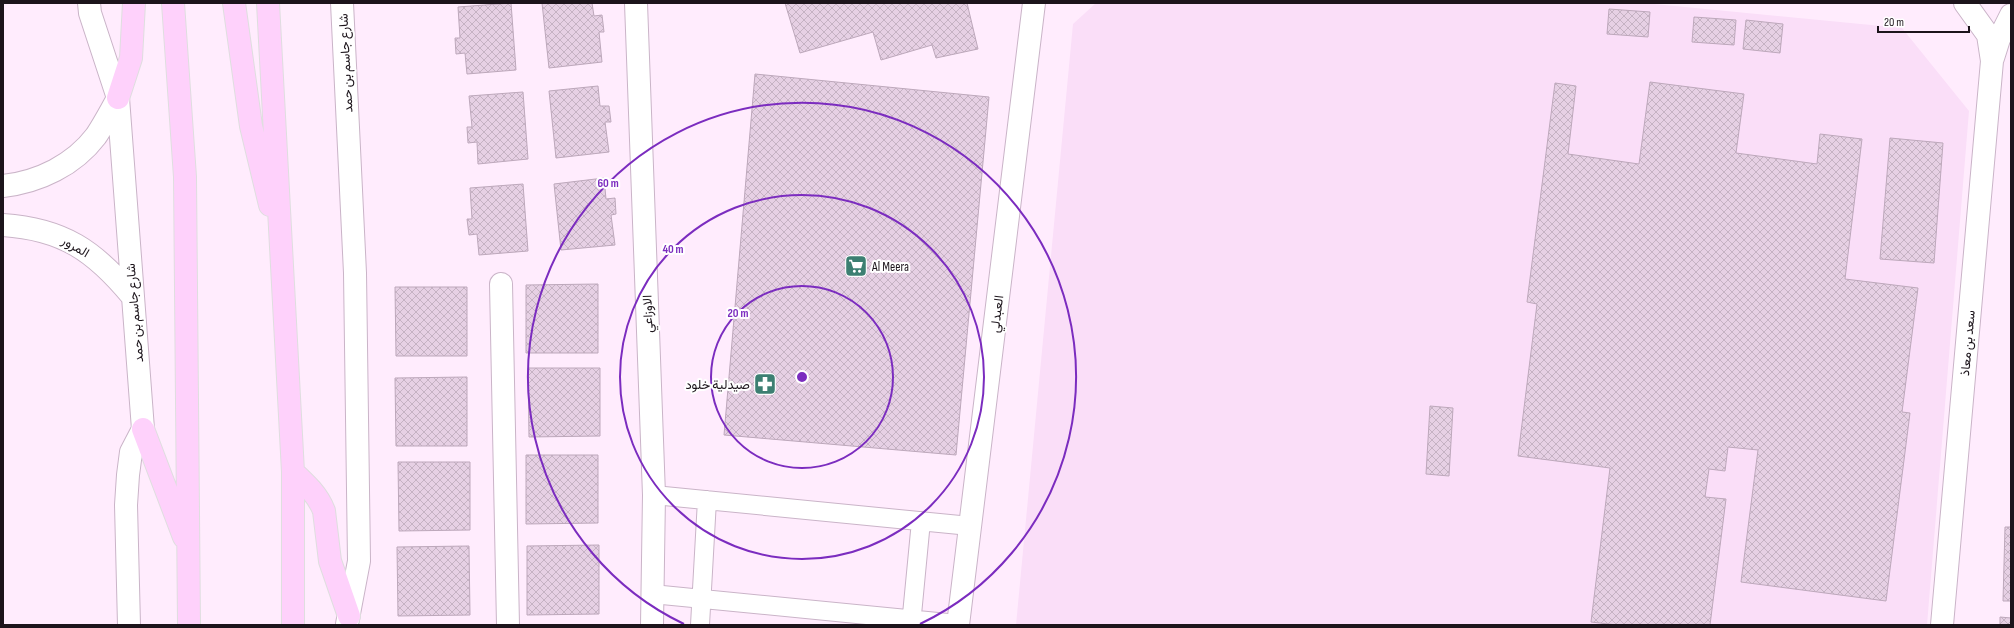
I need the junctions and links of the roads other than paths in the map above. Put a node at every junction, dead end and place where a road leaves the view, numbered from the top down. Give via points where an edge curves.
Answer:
1 (89, 3) edge
2 (134, 3) edge
3 (173, 3) edge
4 (234, 3) edge
5 (268, 3) edge
6 (342, 3) edge
7 (636, 3) edge
8 (1034, 3) edge
9 (1965, 3) edge
10 (2011, 15) edge
11 (1992, 62) junction
12 (118, 98) junction
13 (3, 186) edge
14 (3, 225) edge
15 (282, 258) junction
16 (501, 284) dead end
17 (132, 296) junction
18 (143, 429) junction
19 (293, 472) junction
20 (654, 496) junction
21 (706, 500) junction
22 (920, 521) junction
23 (970, 526) junction
24 (189, 550) junction
25 (652, 594) junction
26 (702, 598) junction
27 (348, 621) edge
28 (911, 622) edge
29 (958, 624) edge
30 (129, 625) edge
31 (189, 625) edge
32 (293, 625) edge
33 (508, 625) edge
34 (652, 625) edge
35 (700, 625) edge
36 (1942, 625) edge

1 - 12 street, شارع جاسم بن حمد
2 - 12 main road via 131,58
3 - 24 main road via 185,177
4 - 15 main road via 251,126
5 - 15 main road
6 - 27 street, شارع جاسم بن حمد via 355,273 359,561
7 - 20 street, الاوزاعي
8 - 23 street, العبدلي
9 - 11 street, سعد بن معاذ via 1988,35
10 - 11 street, سعد بن معاذ via 1999,39
11 - 36 street, سعد بن معاذ
12 - 13 street via 97,135 75,158 33,180
12 - 17 street, شارع جاسم بن حمد
14 - 17 street, المرور via 45,232 75,244 112,272
15 - 19 main road
16 - 33 street
17 - 18 street, شارع جاسم بن حمد
18 - 24 main road
18 - 30 street via 132,452 128,475 126,504
19 - 27 main road via 309,487 324,511 332,568
19 - 32 main road
20 - 21 lane
20 - 25 street, الاوزاعي
21 - 22 lane
21 - 26 lane
22 - 23 lane
22 - 28 lane
23 - 29 street, العبدلي
24 - 31 main road
25 - 26 lane
25 - 34 street, الاوزاعي
26 - 28 lane
26 - 35 lane
28 - 29 lane

